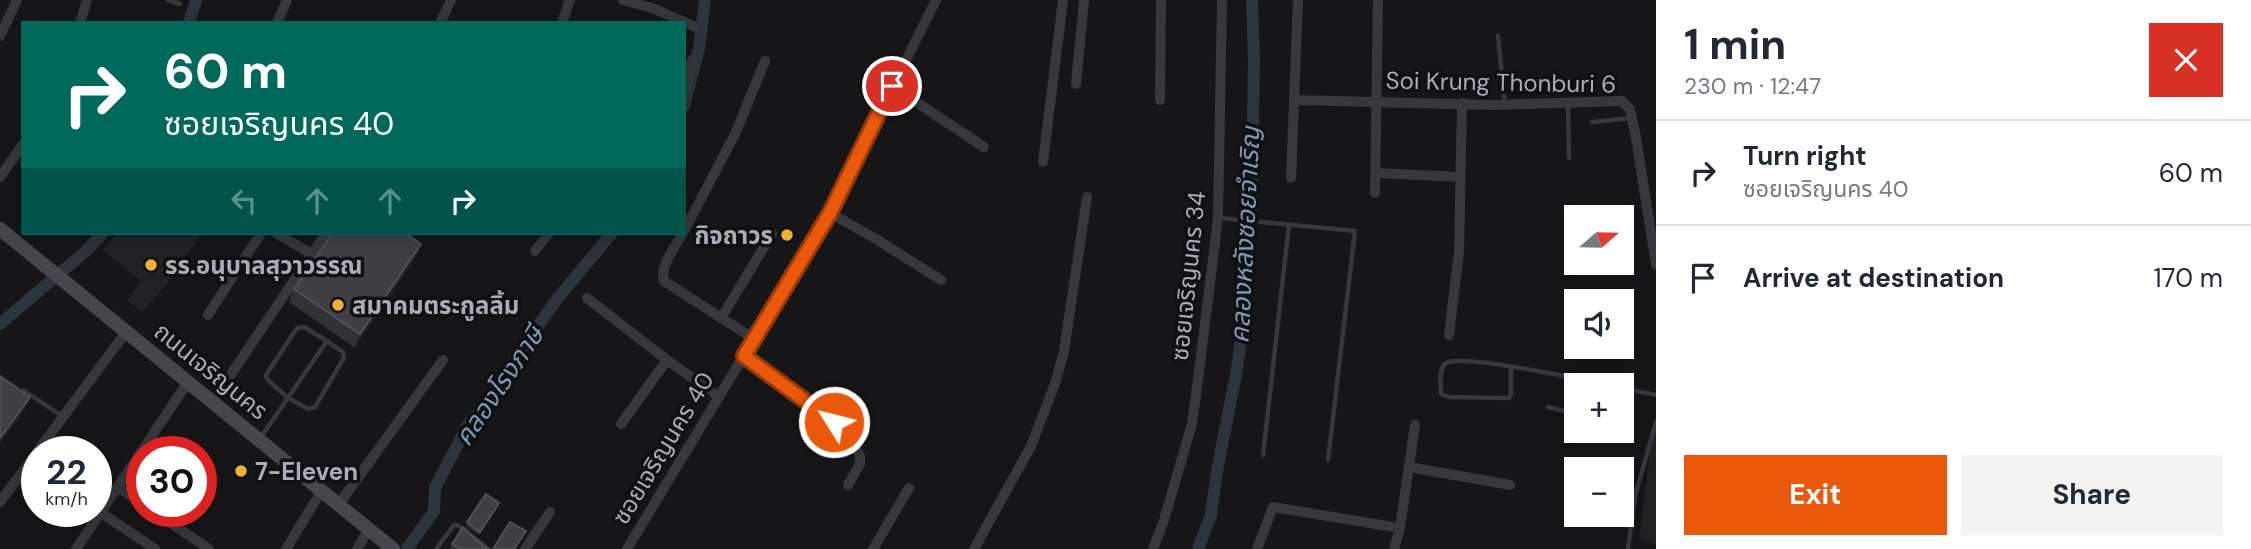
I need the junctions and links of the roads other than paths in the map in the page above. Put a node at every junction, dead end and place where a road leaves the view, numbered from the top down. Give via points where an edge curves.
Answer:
1 (18, 0) edge
2 (87, 0) edge
3 (168, 0) edge
4 (287, 0) edge
5 (451, 0) edge
6 (570, 0) edge
7 (623, 0) edge
8 (936, 0) edge
9 (1063, 0) edge
10 (1084, 0) edge
11 (1161, 0) edge
12 (1222, 0) edge
13 (1298, 0) edge
14 (1378, 0) edge
15 (180, 4) dead end
16 (81, 21) edge
17 (278, 21) edge
18 (441, 21) edge
19 (563, 21) edge
20 (681, 21) edge
21 (686, 23) edge
22 (695, 27) dead end
23 (0, 36) edge
24 (1498, 36) dead end
25 (692, 60) dead end
26 (765, 61) dead end
27 (1076, 84) dead end
28 (892, 86) junction
29 (686, 87) edge
30 (1160, 100) dead end
31 (1295, 100) junction
32 (1377, 102) junction
33 (1462, 103) junction
34 (1568, 103) junction
35 (1505, 104) junction
36 (1631, 118) junction
37 (1592, 122) dead end
38 (21, 147) edge
39 (984, 147) dead end
40 (1569, 158) dead end
41 (1043, 162) dead end
42 (1376, 173) junction
43 (0, 177) edge
44 (1460, 177) junction
45 (1291, 178) dead end
46 (1375, 194) dead end
47 (1087, 197) dead end
48 (1652, 209) edge
49 (830, 213) junction
50 (1218, 218) junction
51 (1289, 225) junction
52 (686, 228) edge
53 (0, 229) edge
54 (772, 234) dead end
55 (260, 235) edge
56 (325, 235) edge
57 (547, 235) edge
58 (682, 235) edge
59 (294, 236) edge
60 (535, 251) dead end
61 (312, 254) junction
62 (1656, 265) edge
63 (941, 280) dead end
64 (587, 298) dead end
65 (208, 315) dead end
66 (721, 318) junction
67 (127, 332) junction
68 (1449, 335) dead end
69 (754, 339) junction
70 (327, 341) junction
71 (744, 356) junction
72 (443, 360) dead end
73 (667, 360) junction
74 (1511, 366) junction
75 (1564, 376) edge
76 (188, 382) junction
77 (23, 390) edge
78 (1634, 390) edge
79 (1656, 395) edge
80 (719, 397) junction
81 (288, 398) junction
82 (213, 401) junction
83 (1548, 407) dead end
84 (1564, 411) edge
85 (62, 416) junction
86 (1656, 422) edge
87 (621, 424) dead end
88 (1415, 425) dead end
89 (259, 439) junction
90 (1263, 455) dead end
91 (1328, 460) dead end
92 (1409, 467) junction
93 (848, 485) dead end
94 (1510, 485) dead end
95 (117, 487) junction
96 (909, 488) dead end
97 (322, 490) junction
98 (126, 493) edge
99 (112, 494) edge
100 (0, 502) edge
101 (339, 504) junction
102 (550, 512) dead end
103 (112, 520) edge
104 (90, 527) edge
105 (177, 527) edge
106 (1399, 528) junction
107 (369, 529) junction
108 (76, 549) edge
109 (155, 549) edge
110 (209, 549) edge
111 (286, 549) edge
112 (357, 549) edge
113 (393, 549) edge
114 (436, 549) edge
115 (485, 549) edge
116 (525, 549) edge
117 (626, 549) edge
118 (873, 549) edge
119 (974, 549) edge
120 (1153, 549) edge
121 (1257, 549) edge
122 (1394, 549) edge
123 (1628, 549) edge

1 - 23 street
2 - 16 street
3 - 15 lane
4 - 17 street
5 - 18 street
6 - 19 street
7 - 20 street
8 - 28 street, ซอยเจริญนคร 40
9 - 41 street
10 - 27 street
11 - 30 street
12 - 50 street, ซอยเจริญนคร 34
13 - 31 street
14 - 32 street
21 - 22 street
24 - 35 lane
25 - 29 street
26 - 52 street via 736,132
28 - 39 street
28 - 49 street, ซอยเจริญนคร 40
31 - 32 street, Soi Krung Thonburi 6
31 - 45 street
32 - 33 street, Soi Krung Thonburi 6
32 - 42 street
33 - 35 street, Soi Krung Thonburi 6
33 - 44 street
34 - 35 street, Soi Krung Thonburi 6
34 - 36 street, Soi Krung Thonburi 6 via 1617,100 1628,106
34 - 40 lane
36 - 37 lane
36 - 48 street, Soi Krung Thonburi 6
38 - 43 street
42 - 44 street
42 - 46 street
44 - 68 street via 1459,252
47 - 119 street via 1056,382 1031,446
48 - 62 street, Soi Krung Thonburi 6
49 - 63 street
49 - 69 street, ซอยเจริญนคร 40
50 - 51 lane
50 - 120 street, ซอยเจริญนคร 34 via 1192,424
51 - 90 lane
51 - 91 lane via 1356,233
53 - 67 main road, ถนนเจริญนคร
54 - 66 street
55 - 65 street
56 - 61 street
57 - 60 street
58 - 66 street via 663,268 664,281
59 - 61 street
61 - 82 street
64 - 73 street
66 - 69 street
67 - 76 main road, ถนนเจริญนคร
67 - 85 street
69 - 71 street, ซอยเจริญนคร 40
70 - 81 lane
70 - 81 lane via 344,358 315,407 308,409
70 - 81 lane via 301,326 285,347 266,375
71 - 80 street, ซอยเจริญนคร 40
71 - 93 street via 848,435 860,456
72 - 101 street
73 - 80 street
73 - 87 street
74 - 74 lane via 1448,362 1441,369 1441,394 1509,398
74 - 75 lane
76 - 82 main road, ถนนเจริญนคร
76 - 95 street
77 - 85 lane
78 - 79 lane
80 - 117 street, ซอยเจริญนคร 40
81 - 89 lane
82 - 89 main road, ถนนเจริญนคร
83 - 84 lane
85 - 100 street
86 - 123 lane via 1635,496
88 - 92 street
89 - 97 main road, ถนนเจริญนคร
92 - 94 street
92 - 106 street
95 - 98 street
95 - 99 street
96 - 118 street
97 - 101 main road, ถนนเจริญนคร
97 - 111 street
101 - 107 main road, ถนนเจริญนคร
102 - 116 street
103 - 109 street
104 - 108 street
105 - 110 street
106 - 121 street via 1273,507
106 - 122 street
107 - 112 street
107 - 113 main road, ถนนเจริญนคร
114 - 115 lane via 454,524

